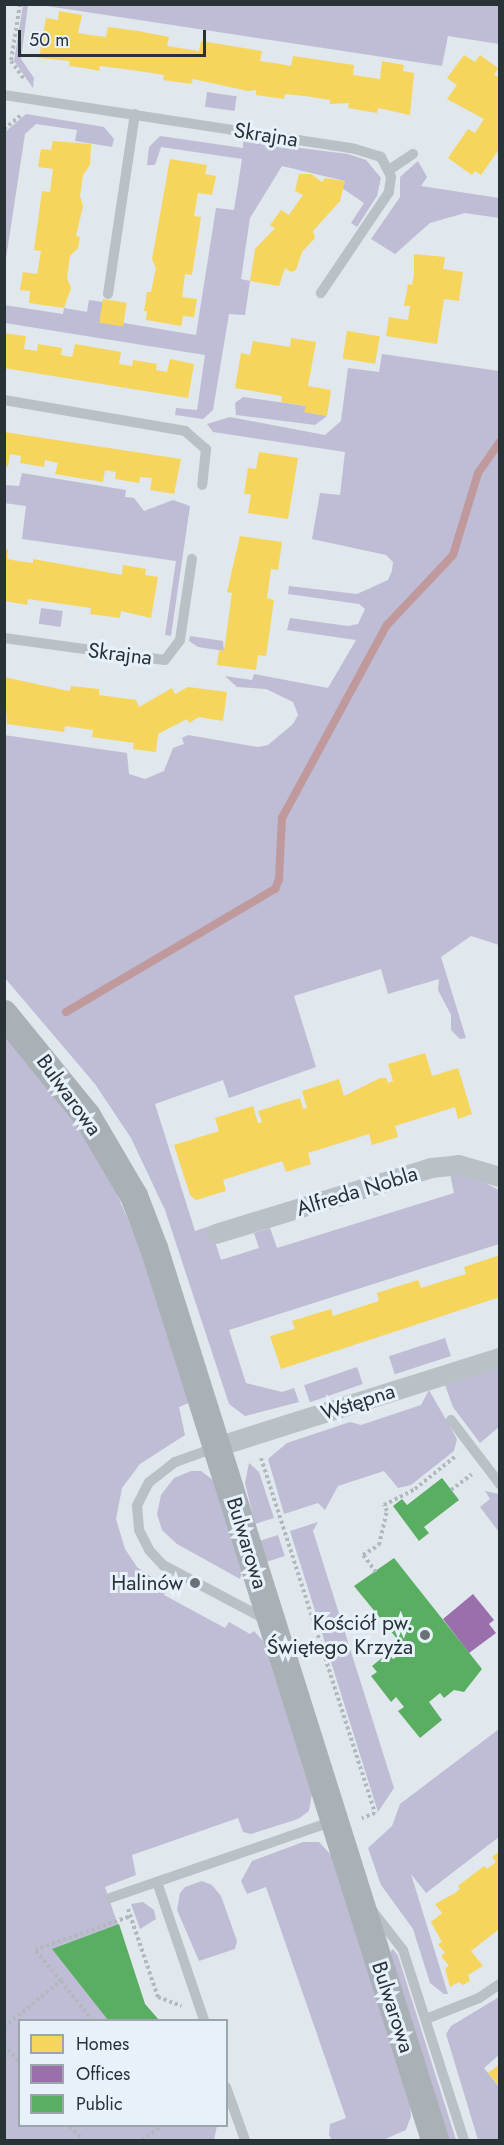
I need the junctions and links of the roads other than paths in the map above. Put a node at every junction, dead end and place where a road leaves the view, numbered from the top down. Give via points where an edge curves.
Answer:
1 (4, 95) edge
2 (135, 114) junction
3 (413, 154) dead end
4 (389, 170) junction
5 (321, 293) dead end
6 (108, 294) dead end
7 (4, 400) edge
8 (202, 485) dead end
9 (192, 558) dead end
10 (4, 638) edge
11 (4, 1014) edge
12 (500, 1177) edge
13 (216, 1234) dead end
14 (500, 1358) edge
15 (451, 1420) dead end
16 (217, 1447) junction
17 (500, 1484) edge
18 (272, 1623) junction
19 (344, 1821) junction
20 (157, 1882) junction
21 (357, 1894) junction
22 (110, 1898) dead end
23 (500, 1984) edge
24 (204, 2019) edge
25 (426, 2019) junction
26 (228, 2092) edge
27 (430, 2139) edge
28 (245, 2140) edge
29 (464, 2140) edge

1 - 2 lane, Skrajna
2 - 4 lane, Skrajna via 363,150 381,158
2 - 6 lane
3 - 4 lane
4 - 5 lane via 389,192
7 - 8 lane via 186,431 207,449
9 - 10 lane, Skrajna via 180,640 165,660
11 - 16 street, Bulwarowa via 87,1116 134,1196
12 - 13 street, Alfreda Nobla via 471,1167 432,1168
14 - 16 street, Wstępna
15 - 17 lane
16 - 18 street, Bulwarowa
16 - 18 lane via 175,1462 149,1482 137,1506 139,1530 149,1550 163,1565
18 - 19 street, Bulwarowa
19 - 20 lane
19 - 21 street, Bulwarowa
20 - 22 lane
20 - 24 lane
21 - 25 lane via 399,1942
21 - 27 street, Bulwarowa
23 - 25 lane via 479,1998
25 - 29 lane
26 - 28 lane

